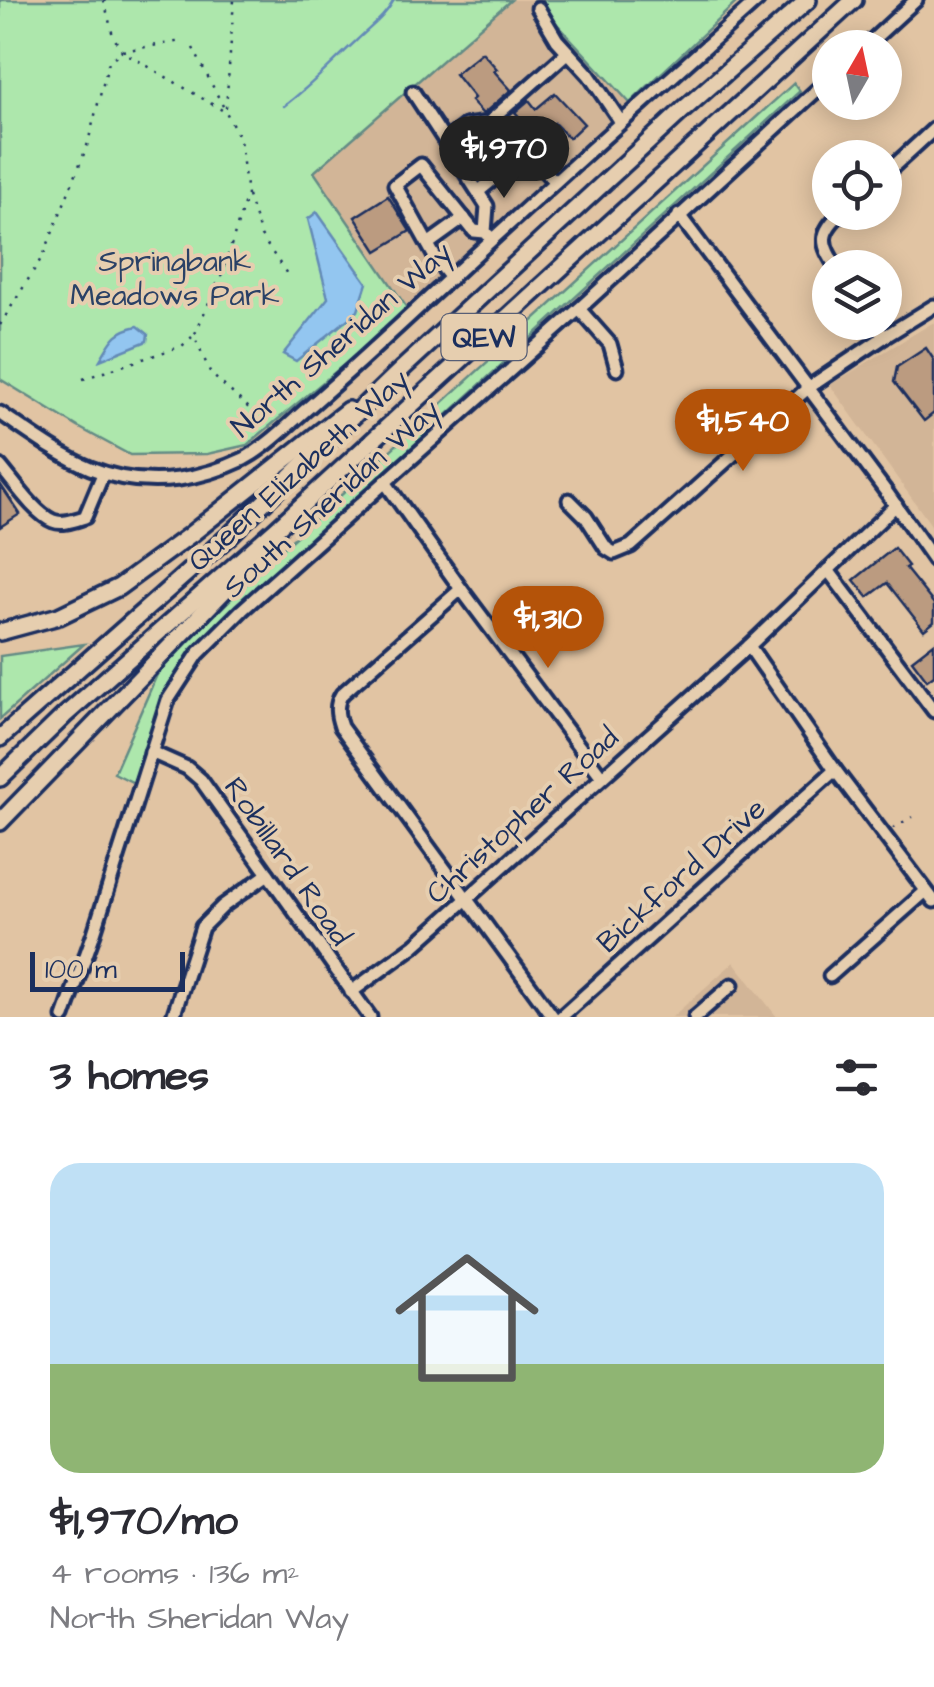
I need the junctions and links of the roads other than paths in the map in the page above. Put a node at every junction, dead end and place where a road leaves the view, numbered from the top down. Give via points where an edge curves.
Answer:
1 (758, 0) edge
2 (808, 0) edge
3 (854, 0) edge
4 (916, 0) edge
5 (538, 8) dead end
6 (884, 30) edge
7 (568, 52) junction
8 (412, 92) dead end
9 (812, 94) edge
10 (621, 122) junction
11 (465, 126) junction
12 (934, 129) edge
13 (445, 141) junction
14 (485, 151) junction
15 (527, 152) junction
16 (902, 158) edge
17 (502, 173) junction
18 (555, 182) junction
19 (479, 191) junction
20 (679, 216) junction
21 (464, 218) junction
22 (488, 235) junction
23 (428, 244) junction
24 (451, 278) junction
25 (934, 306) edge
26 (580, 308) junction
27 (902, 325) edge
28 (878, 340) edge
29 (402, 368) junction
30 (616, 369) dead end
31 (808, 388) junction
32 (0, 413) edge
33 (0, 466) edge
34 (104, 474) junction
35 (386, 482) junction
36 (570, 500) dead end
37 (896, 505) junction
38 (277, 528) junction
39 (934, 560) edge
40 (828, 570) junction
41 (461, 589) junction
42 (0, 632) edge
43 (749, 646) junction
44 (930, 697) edge
45 (934, 712) edge
46 (0, 738) edge
47 (150, 752) junction
48 (835, 770) junction
49 (602, 777) junction
50 (0, 778) edge
51 (0, 822) edge
52 (268, 874) junction
53 (930, 896) edge
54 (465, 898) junction
55 (830, 976) dead end
56 (732, 985) dead end
57 (350, 992) junction
58 (64, 1017) edge
59 (173, 1017) edge
60 (370, 1017) edge
61 (553, 1017) edge
62 (562, 1017) edge
63 (695, 1017) edge

1 - 10 street, North Sheridan Way
2 - 29 highway, Queen Elizabeth Way / QEW
3 - 38 highway, Queen Elizabeth Way / QEW
4 - 6 street
5 - 7 street
7 - 10 street
7 - 11 street via 488,123
8 - 13 street
9 - 20 street, South Sheridan Way
10 - 18 street, North Sheridan Way
11 - 13 street
11 - 14 street
12 - 16 street
13 - 19 street
14 - 15 street via 509,132
14 - 17 street
15 - 17 street
15 - 18 street
17 - 19 street
18 - 22 street, North Sheridan Way
19 - 22 street via 488,206
20 - 26 street, South Sheridan Way
20 - 31 street
21 - 22 street
21 - 23 street
21 - 23 street via 420,165 396,185
22 - 24 street, North Sheridan Way
23 - 24 street
24 - 34 street, North Sheridan Way via 246,458 180,479
25 - 27 street
26 - 30 street via 610,344
26 - 35 street, South Sheridan Way
28 - 31 street
29 - 42 highway via 119,587 59,616
29 - 46 highway, Queen Elizabeth Way / QEW via 231,534
31 - 36 street via 623,551 606,548
31 - 37 street
32 - 34 street, North Sheridan Way via 73,462
33 - 34 street via 54,522 85,517
35 - 41 street
35 - 47 street, South Sheridan Way via 198,654 168,700
37 - 39 street
37 - 40 street, Christopher Road
38 - 50 highway, Queen Elizabeth Way / QEW
38 - 51 highway via 264,550
40 - 43 street, Christopher Road
40 - 44 street
41 - 49 street
41 - 54 street via 342,694 337,715
43 - 48 street
43 - 49 street, Christopher Road
44 - 45 street
47 - 52 street, Robillard Road via 200,780
47 - 58 street, South Sheridan Way
48 - 53 street
48 - 62 street, Bickford Drive
49 - 54 street, Christopher Road
52 - 57 street, Robillard Road
52 - 59 street via 202,928
53 - 55 street
54 - 57 street, Christopher Road
54 - 61 street
56 - 63 street
57 - 60 street, Robillard Road

